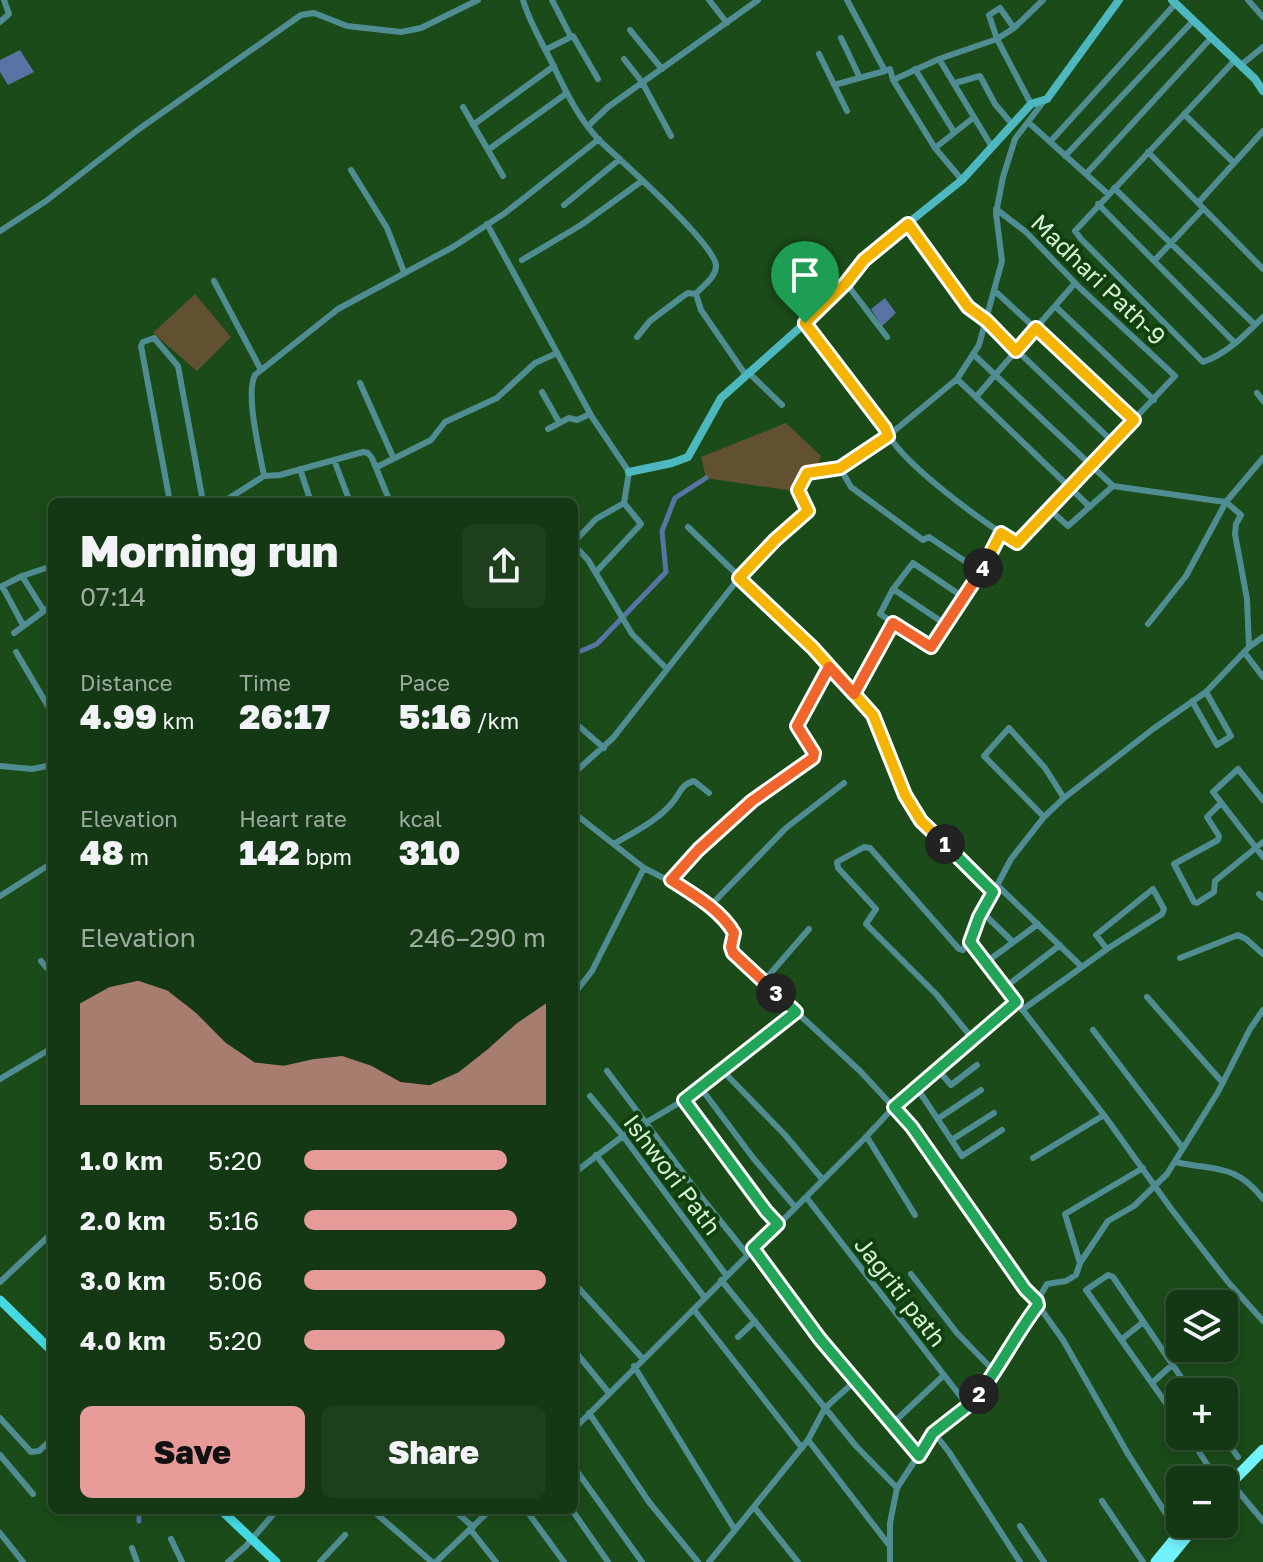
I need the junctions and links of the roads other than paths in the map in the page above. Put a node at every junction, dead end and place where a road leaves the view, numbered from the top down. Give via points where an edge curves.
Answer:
1 (4, 0) edge
2 (478, 0) edge
3 (523, 0) edge
4 (552, 0) edge
5 (709, 0) edge
6 (758, 0) edge
7 (847, 0) edge
8 (1043, 0) edge
9 (1119, 0) edge
10 (1248, 0) edge
11 (1174, 2) edge
12 (1263, 17) edge
13 (1194, 20) junction
14 (0, 22) edge
15 (727, 23) junction
16 (1014, 28) junction
17 (630, 30) dead end
18 (570, 35) junction
19 (1212, 37) junction
20 (841, 38) dead end
21 (997, 39) junction
22 (1263, 47) edge
23 (545, 50) junction
24 (819, 54) dead end
25 (624, 59) dead end
26 (939, 59) junction
27 (1238, 62) junction
28 (554, 66) junction
29 (662, 69) junction
30 (915, 69) junction
31 (885, 71) junction
32 (860, 78) junction
33 (598, 79) dead end
34 (893, 80) junction
35 (642, 82) junction
36 (955, 83) junction
37 (834, 85) junction
38 (1263, 91) edge
39 (567, 93) junction
40 (1047, 99) junction
41 (1031, 104) junction
42 (463, 107) dead end
43 (847, 111) dead end
44 (1184, 114) junction
45 (973, 118) junction
46 (1028, 122) junction
47 (1012, 124) junction
48 (473, 125) junction
49 (588, 126) junction
50 (1263, 131) edge
51 (954, 132) junction
52 (671, 136) dead end
53 (599, 139) junction
54 (1050, 142) junction
55 (992, 147) junction
56 (935, 148) junction
57 (488, 150) junction
58 (1148, 152) junction
59 (1065, 156) junction
60 (620, 159) junction
61 (1234, 163) junction
62 (351, 170) dead end
63 (1086, 174) junction
64 (503, 176) dead end
65 (962, 180) junction
66 (642, 181) junction
67 (1114, 188) junction
68 (1108, 194) junction
69 (1098, 204) junction
70 (564, 205) dead end
71 (1200, 206) junction
72 (996, 209) junction
73 (487, 224) junction
74 (908, 224) junction
75 (0, 231) edge
76 (1170, 242) junction
77 (522, 260) dead end
78 (1154, 261) junction
79 (1263, 269) edge
80 (404, 272) junction
81 (214, 281) dead end
82 (846, 283) junction
83 (1075, 283) junction
84 (994, 290) junction
85 (696, 294) junction
86 (1056, 307) junction
87 (1263, 317) edge
88 (987, 321) junction
89 (805, 323) junction
90 (1255, 325) junction
91 (1036, 328) junction
92 (637, 337) dead end
93 (887, 337) dead end
94 (1235, 343) junction
95 (1016, 351) junction
96 (557, 353) junction
97 (973, 354) junction
98 (261, 370) junction
99 (746, 373) junction
100 (996, 374) junction
101 (957, 379) junction
102 (360, 383) dead end
103 (542, 392) dead end
104 (1257, 393) dead end
105 (976, 397) junction
106 (1154, 400) junction
107 (1263, 401) edge
108 (782, 405) dead end
109 (590, 414) junction
110 (1134, 420) junction
111 (559, 422) junction
112 (548, 429) dead end
113 (888, 436) junction
114 (1113, 442) junction
115 (393, 457) junction
116 (1263, 458) edge
117 (334, 460) junction
118 (377, 467) junction
119 (1091, 467) junction
120 (840, 468) junction
121 (300, 469) junction
122 (629, 472) junction
123 (264, 476) junction
124 (1113, 486) junction
125 (1070, 488) junction
126 (169, 498) edge
127 (202, 498) edge
128 (229, 498) edge
129 (310, 498) edge
130 (348, 498) edge
131 (389, 498) edge
132 (1226, 502) junction
133 (624, 503) junction
134 (1090, 507) junction
135 (1049, 509) junction
136 (688, 527) dead end
137 (1001, 533) junction
138 (578, 539) edge
139 (578, 549) edge
140 (48, 567) edge
141 (596, 572) junction
142 (981, 572) junction
143 (22, 576) junction
144 (739, 578) junction
145 (1, 586) edge
146 (893, 589) junction
147 (963, 597) junction
148 (48, 608) edge
149 (44, 611) junction
150 (893, 623) junction
151 (945, 624) junction
152 (1148, 624) dead end
153 (23, 625) junction
154 (14, 633) dead end
155 (1263, 637) edge
156 (1246, 650) junction
157 (16, 652) dead end
158 (829, 667) junction
159 (667, 669) junction
160 (1263, 677) edge
161 (1203, 691) junction
162 (854, 694) junction
163 (1192, 701) junction
164 (48, 706) edge
165 (578, 725) edge
166 (604, 748) junction
167 (0, 766) edge
168 (48, 766) edge
169 (578, 770) edge
170 (844, 783) dead end
171 (709, 793) dead end
172 (1064, 798) junction
173 (1263, 800) edge
174 (1220, 804) junction
175 (578, 816) edge
176 (1044, 817) junction
177 (1263, 842) edge
178 (614, 844) junction
179 (1256, 849) junction
180 (1263, 857) edge
181 (48, 866) edge
182 (644, 868) junction
183 (671, 880) junction
184 (996, 889) junction
185 (0, 896) edge
186 (710, 906) junction
187 (982, 912) junction
188 (1038, 924) junction
189 (809, 929) dead end
190 (970, 942) junction
191 (1013, 942) junction
192 (1060, 945) junction
193 (1107, 949) junction
194 (1263, 954) edge
195 (1180, 958) dead end
196 (41, 961) dead end
197 (985, 963) junction
198 (1081, 966) junction
199 (48, 969) edge
200 (763, 982) junction
201 (1004, 988) junction
202 (578, 989) edge
203 (1147, 997) dead end
204 (1016, 1002) junction
205 (1022, 1010) junction
206 (1263, 1010) edge
207 (796, 1012) junction
208 (1093, 1030) dead end
209 (972, 1038) junction
210 (48, 1050) edge
211 (977, 1065) dead end
212 (938, 1070) junction
213 (607, 1071) dead end
214 (723, 1071) junction
215 (1, 1075) edge
216 (1223, 1083) junction
217 (700, 1087) junction
218 (917, 1088) junction
219 (981, 1090) dead end
220 (590, 1096) dead end
221 (684, 1100) junction
222 (894, 1107) junction
223 (994, 1113) dead end
224 (1104, 1115) junction
225 (939, 1118) junction
226 (645, 1124) junction
227 (1002, 1130) dead end
228 (623, 1136) junction
229 (867, 1137) junction
230 (953, 1139) junction
231 (1182, 1147) junction
232 (596, 1155) junction
233 (1033, 1158) dead end
234 (1176, 1162) junction
235 (1143, 1168) junction
236 (578, 1170) edge
237 (823, 1180) junction
238 (1155, 1187) junction
239 (806, 1197) junction
240 (1263, 1199) edge
241 (795, 1207) junction
242 (915, 1215) dead end
243 (778, 1224) junction
244 (48, 1237) edge
245 (750, 1251) junction
246 (1080, 1263) junction
247 (911, 1274) dead end
248 (723, 1278) junction
249 (0, 1282) edge
250 (578, 1287) edge
251 (705, 1298) junction
252 (0, 1300) edge
253 (1037, 1303) junction
254 (694, 1310) junction
255 (755, 1321) junction
256 (1263, 1321) edge
257 (1142, 1323) junction
258 (738, 1337) dead end
259 (1122, 1339) junction
260 (48, 1347) edge
261 (578, 1355) edge
262 (643, 1359) junction
263 (1172, 1365) junction
264 (634, 1366) junction
265 (995, 1372) junction
266 (944, 1375) junction
267 (1181, 1378) edge
268 (854, 1382) junction
269 (1152, 1383) junction
270 (609, 1393) junction
271 (1166, 1403) edge
272 (968, 1406) junction
273 (825, 1408) junction
274 (589, 1413) junction
275 (0, 1418) edge
276 (578, 1423) edge
277 (891, 1425) junction
278 (934, 1433) junction
279 (808, 1440) junction
280 (1263, 1442) edge
281 (48, 1443) edge
282 (802, 1448) junction
283 (1233, 1450) edge
284 (1263, 1450) edge
285 (0, 1455) edge
286 (919, 1456) junction
287 (1238, 1457) dead end
288 (1238, 1467) edge
289 (578, 1473) edge
290 (1238, 1476) edge
291 (897, 1488) junction
292 (1238, 1491) dead end
293 (33, 1494) dead end
294 (1102, 1501) dead end
295 (1166, 1506) edge
296 (754, 1507) junction
297 (225, 1514) edge
298 (273, 1514) edge
299 (377, 1514) edge
300 (458, 1514) edge
301 (486, 1514) edge
302 (529, 1514) edge
303 (575, 1514) edge
304 (1263, 1521) edge
305 (1020, 1526) dead end
306 (472, 1528) junction
307 (735, 1530) junction
308 (0, 1533) edge
309 (345, 1535) dead end
310 (1170, 1538) edge
311 (1186, 1538) edge
312 (171, 1539) dead end
313 (251, 1539) junction
314 (891, 1547) junction
315 (132, 1548) dead end
316 (1148, 1561) edge
317 (22, 1562) edge
318 (137, 1562) edge
319 (182, 1562) edge
320 (228, 1562) edge
321 (276, 1562) edge
322 (320, 1562) edge
323 (434, 1562) edge
324 (496, 1562) edge
325 (564, 1562) edge
326 (608, 1562) edge
327 (642, 1562) edge
328 (698, 1562) edge
329 (709, 1562) edge
330 (798, 1562) edge
331 (890, 1562) edge
332 (1020, 1562) edge
333 (1044, 1562) edge
334 (1166, 1562) edge

1 - 14 street via 9,14
2 - 75 street via 401,32 347,26 314,13 301,15
3 - 23 street
4 - 18 street
5 - 15 street
6 - 15 street
7 - 31 street
8 - 16 street
9 - 40 street
10 - 12 street
11 - 13 street
11 - 54 street
13 - 19 street
13 - 59 street
15 - 29 street
16 - 21 street
16 - 21 street via 1000,8 989,15
17 - 29 street
18 - 23 street
18 - 33 street
19 - 27 street
19 - 63 street
20 - 32 street
21 - 26 street
21 - 41 street
22 - 27 street
23 - 28 street
24 - 37 street
25 - 35 street
26 - 30 street
26 - 36 street
27 - 38 street
27 - 44 street
28 - 39 street
28 - 48 street
29 - 35 street
30 - 34 street
30 - 51 street
31 - 32 street
31 - 34 street via 890,69
32 - 37 street
34 - 56 street
35 - 49 street
35 - 52 street
36 - 45 street
36 - 47 street via 980,76
37 - 43 street
39 - 49 street
39 - 57 street
40 - 41 street
40 - 46 street
41 - 47 street
42 - 48 street
44 - 58 street
44 - 61 street
45 - 51 street
45 - 55 street
46 - 54 street
46 - 72 street via 1015,139
47 - 55 street
48 - 57 street
49 - 53 street
50 - 61 street
51 - 56 street
53 - 60 street
53 - 73 street
54 - 59 street
55 - 65 street
56 - 65 street
57 - 64 street
58 - 67 street
58 - 71 street
59 - 63 street
60 - 66 street
60 - 70 street
61 - 71 street
62 - 80 street via 387,228
63 - 68 street
65 - 74 street
66 - 77 street
66 - 85 street via 711,252 715,274
67 - 68 street
67 - 76 street
68 - 69 street
69 - 78 street
69 - 94 street via 1075,231 1081,239 1203,362
71 - 76 street
71 - 79 street
72 - 83 street, Madhari Path-9
72 - 84 street via 1002,261
73 - 80 street
73 - 96 street
74 - 82 street via 864,260
74 - 88 street via 968,307
76 - 78 street
76 - 90 street
78 - 94 street
80 - 98 street via 338,309
81 - 98 street
82 - 89 street
82 - 93 street
83 - 86 street
83 - 106 street, Madhari Path-9 via 1175,376
84 - 88 street
84 - 91 street
85 - 92 street via 682,297
85 - 99 street via 701,310
86 - 91 street
86 - 106 street
87 - 90 street
88 - 95 street
88 - 97 street
89 - 99 street
89 - 113 street
90 - 94 street
91 - 95 street
91 - 110 street
95 - 100 street
95 - 114 street
96 - 109 street
96 - 115 street via 535,363 497,398 445,422 431,440
97 - 100 street
97 - 101 street
98 - 123 street via 253,377 252,388
99 - 108 street
99 - 122 street via 721,398 688,457
100 - 105 street
100 - 119 street
101 - 105 street
101 - 113 street
102 - 115 street
103 - 111 street
104 - 107 street
105 - 125 street
106 - 110 street
109 - 111 street
109 - 122 street
110 - 114 street
111 - 112 street
113 - 120 street
113 - 137 street via 964,508
114 - 119 street
115 - 118 street
116 - 132 street
117 - 118 street via 363,452
117 - 121 street
117 - 130 street
118 - 131 street
119 - 124 street
119 - 125 street
120 - 142 street via 851,487 923,540 929,537
120 - 144 street via 807,473 798,490 808,511
121 - 123 street
121 - 129 street
122 - 133 street
123 - 128 street
124 - 132 street
124 - 134 street
125 - 134 street
125 - 135 street
126 - 127 street via 141,346 154,338 178,366
132 - 152 street via 1186,576
132 - 156 street via 1241,515 1235,534 1247,599
133 - 138 street via 596,519
133 - 141 street via 641,524
134 - 135 street via 1068,526
135 - 137 street via 1017,543
136 - 144 street
137 - 142 street
139 - 141 street
140 - 143 street
141 - 159 street via 632,634
142 - 147 street
143 - 145 street
143 - 149 street
144 - 158 street
144 - 159 street
145 - 153 street
146 - 147 street via 913,563
146 - 150 street via 880,612
146 - 151 street
147 - 151 street
148 - 149 street
149 - 153 street
150 - 151 street via 931,647
150 - 162 street
153 - 154 street
155 - 156 street
156 - 160 street
156 - 161 street
157 - 164 street
158 - 162 street
158 - 183 street via 797,726 813,758 752,801
159 - 166 street
161 - 163 street
161 - 163 street via 1231,736 1217,745
162 - 184 street via 877,723 916,814
163 - 172 street
165 - 166 street
166 - 169 street
167 - 168 street
170 - 186 street via 786,828
171 - 178 street via 688,782 652,821
172 - 176 street
172 - 176 street via 1009,728 984,756
173 - 174 street via 1238,769 1213,792
174 - 179 street
174 - 179 street via 1207,817 1218,840 1174,864 1190,898 1197,903 1211,895 1215,881
175 - 178 street
176 - 184 street via 1020,845
177 - 179 street
178 - 182 street
179 - 180 street
181 - 185 street
182 - 183 street
182 - 202 street
183 - 186 street
184 - 187 street
184 - 188 street
186 - 200 street via 734,933 733,953
187 - 190 street
187 - 191 street
188 - 191 street
188 - 192 street
189 - 200 street
190 - 197 street
190 - 209 street via 959,949 870,848 837,862 876,909 866,924
191 - 197 street
192 - 198 street
192 - 201 street
193 - 193 street via 1096,935 1153,889 1164,912
193 - 198 street
194 - 195 street via 1238,935
196 - 199 street
197 - 201 street
198 - 205 street
200 - 207 street
201 - 204 street
203 - 216 street
204 - 205 street
204 - 209 street
205 - 224 street
206 - 216 street
207 - 214 street
207 - 222 street
208 - 231 street
209 - 212 street
210 - 215 street
211 - 212 street via 951,1085
212 - 218 street
213 - 226 street
214 - 217 street
214 - 237 street
216 - 231 street
217 - 221 street
217 - 241 street
218 - 222 street
218 - 225 street
219 - 225 street
220 - 228 street, Ishwori Path
221 - 226 street
221 - 243 street
222 - 229 street
222 - 253 street
223 - 230 street
224 - 233 street
224 - 235 street
225 - 230 street
226 - 228 street
226 - 245 street
227 - 230 street via 962,1156
228 - 232 street
228 - 248 street, Ishwori Path
229 - 237 street
229 - 242 street
231 - 234 street
232 - 236 street
232 - 251 street
234 - 238 street
234 - 240 street via 1231,1171
235 - 238 street
235 - 246 street via 1065,1214
237 - 239 street
238 - 246 street via 1108,1221
238 - 256 street
239 - 241 street
239 - 266 street, Jagriti path
241 - 243 street
243 - 245 street
244 - 249 street
245 - 248 street
245 - 268 street
246 - 253 street via 1073,1278 1047,1284
247 - 265 street
248 - 251 street
248 - 255 street, Ishwori Path
250 - 262 street
251 - 254 street
252 - 260 main road
253 - 265 street
253 - 295 street via 1128,1454
254 - 262 street
254 - 282 street
255 - 258 street
255 - 273 street, Ishwori Path
257 - 259 street
257 - 259 street via 1113,1277 1086,1290
257 - 263 street
259 - 269 street
261 - 270 street
262 - 264 street
263 - 267 street
263 - 269 street
264 - 270 street
264 - 307 street
265 - 272 street
266 - 272 street, Jagriti path
266 - 277 street
268 - 273 street
268 - 277 street
269 - 271 street
270 - 274 street
272 - 278 street
273 - 279 street
273 - 291 street, Ishwori Path
274 - 276 street
274 - 328 street
275 - 281 street via 31,1452
277 - 286 street
278 - 286 street
278 - 332 street
279 - 282 street
279 - 314 street
280 - 288 highway
282 - 296 street
283 - 287 street
284 - 290 highway
285 - 293 street
286 - 291 street
289 - 327 street
291 - 314 street
292 - 304 street
294 - 316 street
296 - 307 street
296 - 330 street
297 - 313 main road
298 - 313 street
299 - 323 street
300 - 306 street
301 - 306 street
302 - 325 street
303 - 326 street
305 - 333 street
306 - 323 street
306 - 324 street
307 - 329 street
308 - 317 street
309 - 322 street
310 - 316 highway
311 - 334 highway
312 - 319 street
313 - 320 street
313 - 321 main road
314 - 331 street
315 - 318 street

